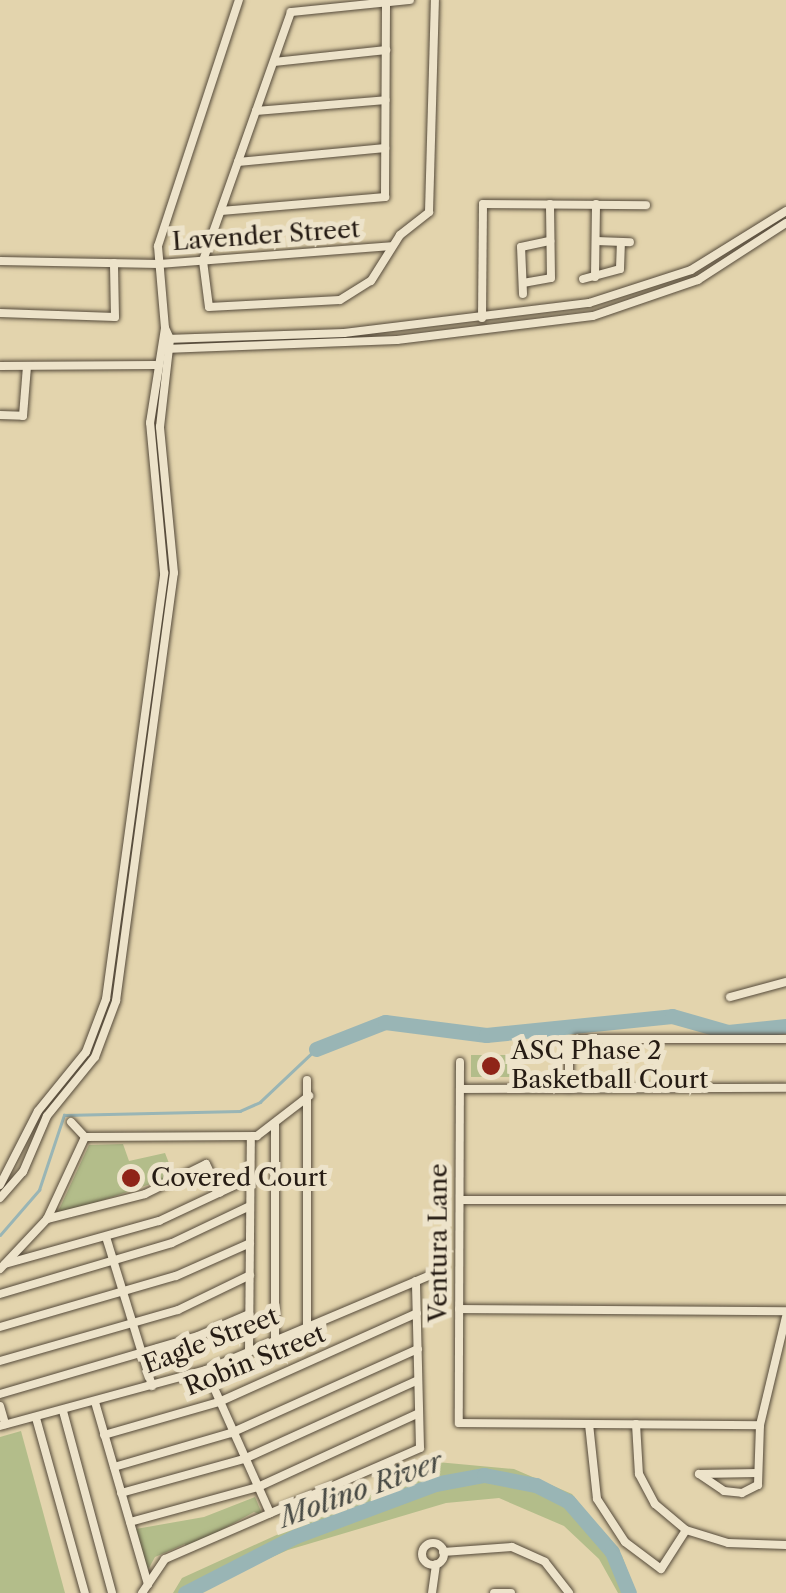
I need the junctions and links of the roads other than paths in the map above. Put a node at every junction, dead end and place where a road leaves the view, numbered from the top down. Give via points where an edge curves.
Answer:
1 (240, 0) edge
2 (410, 0) edge
3 (435, 0) edge
4 (386, 2) junction
5 (386, 50) junction
6 (274, 62) junction
7 (386, 100) junction
8 (256, 111) junction
9 (385, 148) junction
10 (238, 162) junction
11 (550, 204) junction
12 (596, 204) junction
13 (646, 205) dead end
14 (221, 211) junction
15 (786, 211) edge
16 (786, 223) edge
17 (550, 241) junction
18 (596, 241) junction
19 (391, 246) junction
20 (0, 261) edge
21 (204, 261) junction
22 (114, 263) junction
23 (159, 264) junction
24 (596, 277) junction
25 (583, 279) dead end
26 (522, 284) junction
27 (656, 286) junction
28 (523, 294) dead end
29 (661, 296) junction
30 (0, 312) edge
31 (482, 318) junction
32 (165, 344) junction
33 (159, 365) junction
34 (0, 366) edge
35 (27, 366) junction
36 (0, 415) edge
37 (786, 982) edge
38 (730, 997) dead end
39 (786, 1040) edge
40 (460, 1062) dead end
41 (307, 1080) dead end
42 (786, 1088) edge
43 (569, 1089) junction
44 (460, 1090) junction
45 (309, 1096) junction
46 (71, 1122) dead end
47 (274, 1124) junction
48 (251, 1136) junction
49 (85, 1137) junction
50 (251, 1178) junction
51 (0, 1185) edge
52 (220, 1193) junction
53 (0, 1198) edge
54 (460, 1200) junction
55 (786, 1200) edge
56 (250, 1206) junction
57 (48, 1219) junction
58 (106, 1237) junction
59 (250, 1242) junction
60 (113, 1261) junction
61 (3, 1267) edge
62 (250, 1275) junction
63 (431, 1275) dead end
64 (416, 1281) junction
65 (123, 1292) junction
66 (0, 1294) edge
67 (459, 1309) junction
68 (249, 1314) junction
69 (417, 1314) junction
70 (786, 1314) edge
71 (132, 1324) junction
72 (307, 1326) junction
73 (0, 1327) edge
74 (274, 1340) junction
75 (418, 1349) junction
76 (249, 1350) junction
77 (142, 1353) junction
78 (0, 1361) edge
79 (206, 1370) junction
80 (418, 1380) junction
81 (152, 1386) junction
82 (0, 1394) edge
83 (95, 1402) junction
84 (219, 1402) junction
85 (0, 1406) edge
86 (64, 1411) junction
87 (419, 1413) junction
88 (36, 1418) junction
89 (588, 1424) junction
90 (636, 1424) junction
91 (3, 1425) edge
92 (760, 1425) junction
93 (231, 1433) junction
94 (104, 1435) junction
95 (244, 1458) junction
96 (114, 1467) junction
97 (758, 1473) junction
98 (258, 1487) junction
99 (121, 1493) junction
100 (270, 1513) junction
101 (130, 1522) junction
102 (686, 1530) junction
103 (786, 1545) edge
104 (443, 1552) junction
105 (436, 1564) junction
106 (145, 1589) edge
107 (85, 1593) edge
108 (112, 1593) edge
109 (432, 1593) edge
110 (494, 1593) edge
111 (512, 1593) edge
112 (569, 1593) edge

1 - 23 street via 158,246
2 - 4 street
3 - 19 street, Lavender Street via 431,206
4 - 5 street
4 - 6 street via 291,12
5 - 6 street
5 - 7 street
6 - 8 street
7 - 8 street
7 - 9 street
8 - 10 street
9 - 10 street
9 - 14 street via 385,197
10 - 14 street
11 - 12 street
11 - 17 street
11 - 31 street via 480,206
12 - 13 street
12 - 18 street
14 - 21 street
15 - 27 street via 745,241
16 - 29 street
17 - 26 street via 550,278
17 - 26 street via 522,244
18 - 24 street
18 - 24 street via 626,242 620,270
19 - 21 street, Lavender Street
19 - 21 street via 370,280 319,305 214,310 205,298
20 - 22 street, Lavender Street
21 - 23 street, Lavender Street
22 - 23 street, Lavender Street
22 - 30 street via 115,317
23 - 32 street
24 - 25 street
26 - 28 street
27 - 29 street
27 - 31 street
29 - 32 street via 593,316 483,331
31 - 32 street
32 - 33 street
33 - 35 street
33 - 51 street via 150,447 164,573 106,998 86,1052 38,1111
33 - 53 street via 174,572 116,1001 95,1057 46,1116 22,1172
34 - 35 street
35 - 36 street via 23,416
37 - 38 street
39 - 43 street via 577,1040 569,1046
40 - 44 street, Ventura Lane
41 - 45 street
42 - 43 street
43 - 44 street
44 - 54 street, Ventura Lane
45 - 47 street
45 - 72 street
46 - 49 street
47 - 48 street
47 - 74 street
48 - 49 street
48 - 50 street
49 - 57 street
50 - 52 street
50 - 56 street
52 - 57 street via 206,1164 146,1194
52 - 58 street
54 - 55 street
54 - 67 street, Ventura Lane
56 - 59 street
56 - 60 street via 172,1244
57 - 61 street
58 - 60 street
58 - 61 street
59 - 62 street
59 - 65 street
60 - 65 street
60 - 66 street
62 - 68 street
62 - 71 street
63 - 64 street, Eagle Street
64 - 69 street
64 - 72 street, Eagle Street
65 - 71 street
65 - 73 street
67 - 70 street
67 - 89 street, Ventura Lane via 459,1423
68 - 76 street
68 - 77 street
69 - 75 street
69 - 84 street, Robin Street
70 - 92 street
71 - 77 street
71 - 78 street
72 - 74 street, Eagle Street
74 - 76 street, Eagle Street
75 - 80 street
75 - 93 street
76 - 79 street, Eagle Street
77 - 81 street
77 - 82 street
79 - 81 street, Eagle Street
79 - 84 street
80 - 87 street
80 - 95 street
81 - 83 street, Eagle Street
83 - 86 street, Eagle Street
83 - 94 street
84 - 93 street
84 - 94 street, Robin Street
85 - 91 street
86 - 88 street, Eagle Street
86 - 108 street
87 - 98 street
87 - 100 street via 420,1448
88 - 91 street, Eagle Street
88 - 107 street
89 - 90 street
89 - 102 street via 597,1499 625,1542 661,1569
90 - 92 street
90 - 102 street via 639,1474 655,1504
92 - 97 street
93 - 95 street
93 - 96 street
94 - 96 street
95 - 98 street
95 - 99 street
96 - 99 street
97 - 97 street via 758,1485 742,1493 724,1491 699,1474
98 - 100 street
98 - 101 street
99 - 101 street
100 - 106 street via 165,1560
101 - 106 street
102 - 103 street via 728,1542
104 - 105 street
104 - 105 street via 437,1544 424,1546 424,1560
104 - 112 street via 512,1547 545,1562
105 - 109 street
110 - 111 street

